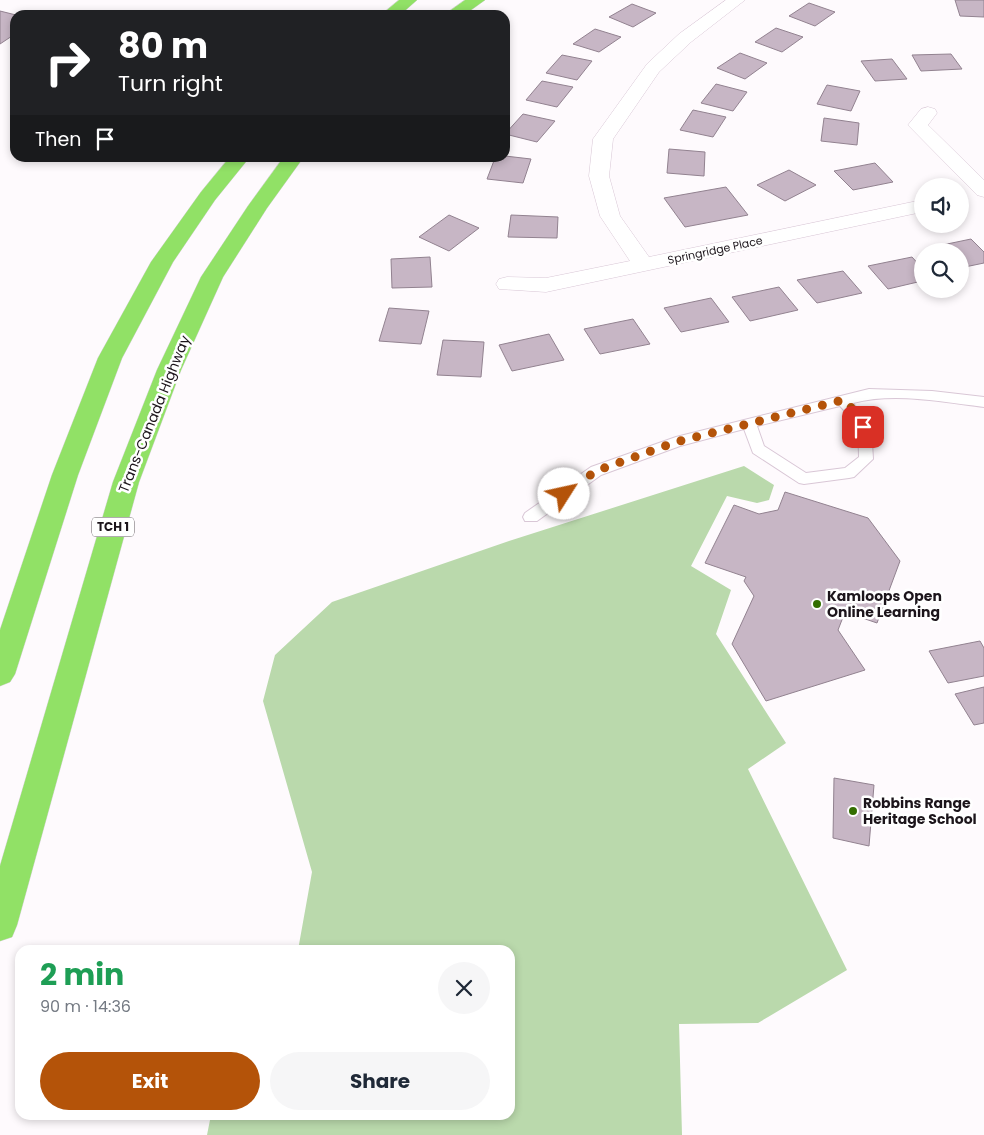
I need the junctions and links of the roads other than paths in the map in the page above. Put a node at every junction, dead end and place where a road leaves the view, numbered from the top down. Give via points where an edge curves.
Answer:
1 (409, 0) edge
2 (453, 0) edge
3 (477, 0) edge
4 (738, 0) edge
5 (395, 10) edge
6 (441, 10) edge
7 (460, 10) edge
8 (928, 113) dead end
9 (236, 162) edge
10 (291, 162) edge
11 (984, 192) edge
12 (969, 195) edge
13 (914, 208) edge
14 (644, 265) junction
15 (507, 284) dead end
16 (843, 400) junction
17 (984, 402) edge
18 (749, 423) junction
19 (531, 517) dead end
20 (0, 674) edge
21 (0, 925) edge

1 - 5 highway
2 - 6 highway
3 - 7 highway
4 - 14 street via 685,38 653,68 603,139 599,176 610,216
8 - 11 street via 917,125
9 - 20 highway via 162,262 110,358 65,476
10 - 21 highway, Trans-Canada Highway / TCH 1 via 212,277 169,370 126,482
11 - 12 street
13 - 14 street, Springridge Place
14 - 15 street, Springridge Place via 546,285
16 - 17 lane via 869,394
16 - 18 lane
16 - 18 lane via 861,417 866,437 866,459 849,473 804,479 758,449
18 - 19 lane via 676,442 596,471

